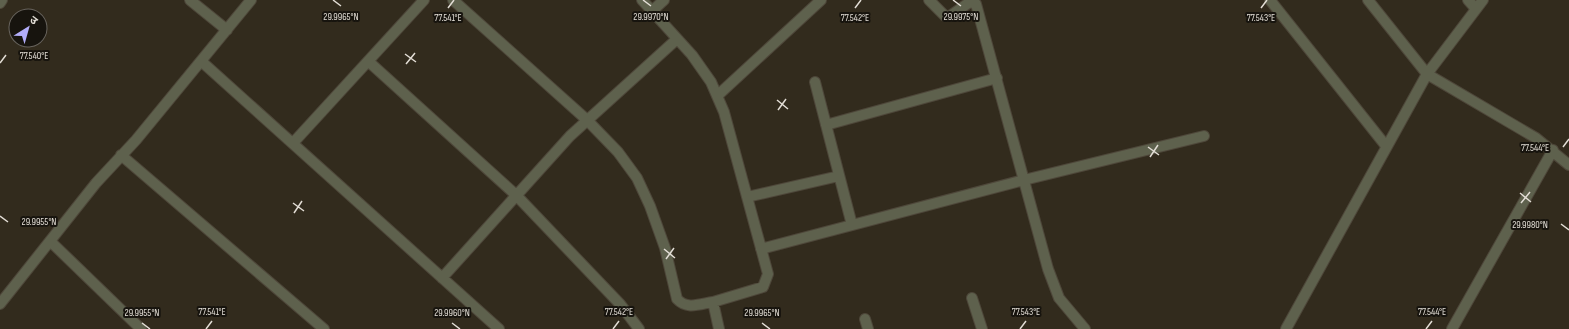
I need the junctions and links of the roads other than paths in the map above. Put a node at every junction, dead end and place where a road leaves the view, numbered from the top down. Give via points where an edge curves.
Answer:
1 (2, 0) edge
2 (190, 0) edge
3 (252, 0) edge
4 (424, 0) edge
5 (453, 0) edge
6 (642, 0) edge
7 (664, 0) edge
8 (821, 0) edge
9 (929, 0) edge
10 (1270, 0) edge
11 (1368, 0) edge
12 (1468, 0) edge
13 (1482, 0) edge
14 (0, 3) edge
15 (1476, 9) junction
16 (652, 11) junction
17 (227, 30) junction
18 (677, 39) junction
19 (201, 61) junction
20 (368, 61) junction
21 (1427, 74) junction
22 (997, 78) junction
23 (815, 82) dead end
24 (717, 96) junction
25 (587, 120) junction
26 (826, 125) junction
27 (1204, 136) dead end
28 (292, 143) junction
29 (1386, 146) junction
30 (1553, 150) junction
31 (121, 155) junction
32 (1569, 165) edge
33 (839, 176) junction
34 (1024, 180) junction
35 (516, 195) junction
36 (747, 197) junction
37 (852, 225) junction
38 (50, 241) junction
39 (761, 249) junction
40 (442, 278) junction
41 (972, 298) dead end
42 (712, 302) junction
43 (0, 304) edge
44 (141, 329) edge
45 (324, 329) edge
46 (499, 329) edge
47 (639, 329) edge
48 (719, 329) edge
49 (982, 329) edge
50 (1085, 329) edge
51 (1286, 329) edge
52 (1452, 329) edge

1 - 14 street
2 - 17 street
3 - 17 street
4 - 20 street
5 - 25 street
6 - 16 street
7 - 16 street
8 - 24 street
9 - 22 street via 945,16 950,16 970,2 976,4
10 - 29 street
11 - 21 street
12 - 15 street
13 - 15 street
15 - 21 street
16 - 18 street
17 - 19 street
18 - 24 street via 711,82
18 - 25 street
19 - 28 street
19 - 31 street
20 - 28 street
20 - 35 street
21 - 29 street
21 - 30 street
22 - 26 street
22 - 34 street
23 - 26 street
24 - 36 street via 724,112
25 - 35 street
25 - 42 street via 618,152 637,178 665,248 677,299 681,304 688,306
26 - 33 street
27 - 34 street
28 - 40 street
29 - 51 street
30 - 32 street
30 - 52 street
31 - 38 street
31 - 45 street
33 - 36 street
33 - 37 street
34 - 37 street
34 - 50 street via 1048,269 1060,298
35 - 40 street
35 - 47 street via 620,304
36 - 39 street
37 - 39 street
38 - 43 street
38 - 44 street
39 - 42 street via 768,274 763,286
40 - 46 street
41 - 49 street
42 - 48 street

